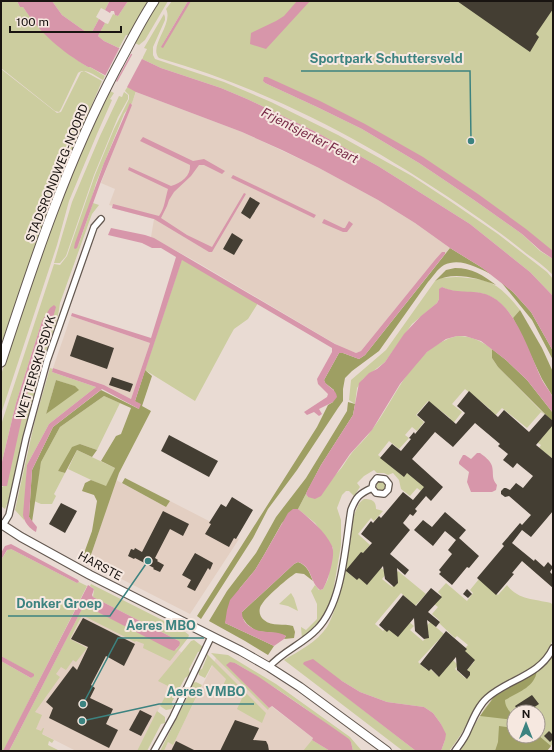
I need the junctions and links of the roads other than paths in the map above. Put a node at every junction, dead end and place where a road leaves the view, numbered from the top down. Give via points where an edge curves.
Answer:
1 (154, 1) edge
2 (101, 219) dead end
3 (1, 362) edge
4 (372, 488) dead end
5 (2, 525) edge
6 (211, 637) junction
7 (553, 648) edge
8 (269, 667) junction
9 (154, 751) edge
10 (387, 751) edge
11 (455, 751) edge

1 - 3 main road, STADSRONDWEG-NOORD via 130,42 83,137 42,238
2 - 5 street, WETTERSKIPSDYK via 94,226 47,361 10,515
4 - 8 street via 361,493 351,510 339,584 329,615 311,636 278,657
5 - 6 street, HARSTE via 90,575
6 - 8 street, HARSTE
6 - 9 street
7 - 11 street via 543,662 530,673 486,698
8 - 10 street, HARSTE

